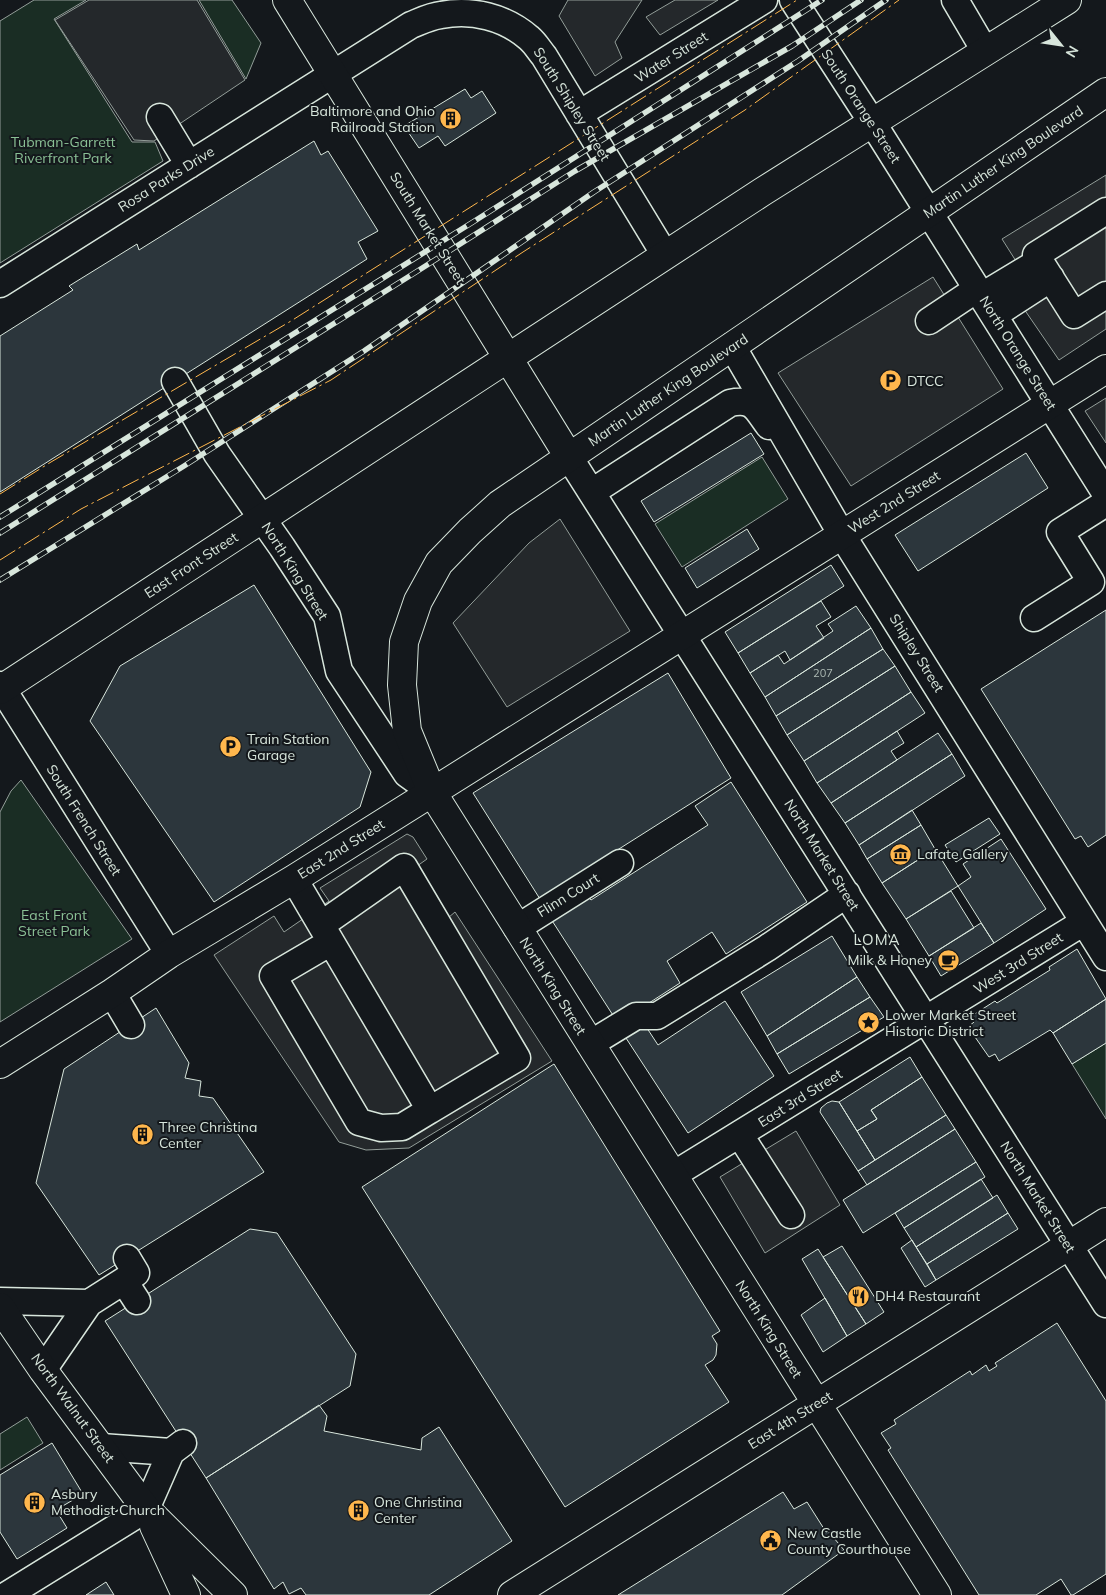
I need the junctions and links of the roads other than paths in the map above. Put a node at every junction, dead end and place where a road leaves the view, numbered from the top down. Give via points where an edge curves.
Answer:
1 (287, 0) edge
2 (764, 0) edge
3 (793, 0) edge
4 (955, 0) edge
5 (1067, 0) edge
6 (468, 6) edge
7 (986, 51) junction
8 (333, 74) junction
9 (1106, 92) edge
10 (579, 114) junction
11 (160, 117) dead end
12 (872, 122) junction
13 (189, 165) junction
14 (1106, 211) edge
15 (929, 213) junction
16 (665, 255) junction
17 (1046, 269) junction
18 (0, 284) edge
19 (1106, 295) edge
20 (984, 301) junction
21 (933, 327) dead end
22 (732, 346) junction
23 (508, 358) junction
24 (1106, 369) edge
25 (175, 381) dead end
26 (1050, 404) junction
27 (569, 456) junction
28 (806, 471) junction
29 (592, 492) junction
30 (1106, 494) edge
31 (1106, 503) edge
32 (262, 518) junction
33 (842, 535) junction
34 (1034, 618) dead end
35 (682, 635) junction
36 (1, 688) edge
37 (432, 792) junction
38 (620, 863) dead end
39 (294, 879) junction
40 (847, 894) junction
41 (1084, 922) junction
42 (517, 928) junction
43 (326, 933) junction
44 (169, 954) junction
45 (1106, 957) edge
46 (112, 993) junction
47 (927, 1020) junction
48 (131, 1024) dead end
49 (590, 1044) junction
50 (0, 1064) edge
51 (430, 1110) junction
52 (740, 1134) junction
53 (673, 1176) junction
54 (792, 1215) dead end
55 (1106, 1222) edge
56 (1069, 1245) junction
57 (129, 1280) dead end
58 (0, 1301) edge
59 (90, 1303) junction
60 (1106, 1304) edge
61 (0, 1307) edge
62 (43, 1370) junction
63 (816, 1404) junction
64 (101, 1447) junction
65 (146, 1509) junction
66 (8, 1595) edge
67 (186, 1595) edge
68 (233, 1595) edge
69 (512, 1595) edge
70 (937, 1595) edge

1 - 8 main road, South Market Street
2 - 10 street, Water Street
3 - 12 street, South Orange Street
4 - 7 street
5 - 7 main road
6 - 8 street, South Shipley Street via 411,25
6 - 10 street, South Shipley Street via 514,27 530,39
7 - 12 main road
8 - 13 street, Rosa Parks Drive
8 - 23 main road, South Market Street
9 - 15 main road, Martin Luther King Boulevard
10 - 16 street, South Shipley Street
11 - 13 street
12 - 15 street, South Orange Street
12 - 16 main road
13 - 18 street, Rosa Parks Drive
14 - 17 street via 1036,255
15 - 20 street, North Orange Street
15 - 22 main road, Martin Luther King Boulevard
16 - 23 main road
17 - 19 street via 1074,315
17 - 20 street
20 - 21 street
20 - 26 street, North Orange Street
22 - 27 main road, Martin Luther King Boulevard
22 - 28 street, Shipley Street
23 - 27 main road, South Market Street
23 - 32 main road, East Front Street
24 - 26 main road, West 2nd Street
25 - 32 street, North King Street via 217,454
26 - 30 street, North Orange Street
26 - 33 main road, West 2nd Street
27 - 29 street, North Market Street
27 - 37 main road, Martin Luther King Boulevard via 500,504 470,531 439,563 418,601 404,642 402,685 407,731
28 - 29 street via 751,403 742,401 730,403
28 - 33 street, Shipley Street
29 - 35 street, North Market Street
31 - 34 street via 1060,532 1092,582
32 - 36 main road, East Front Street
32 - 37 street, North King Street via 326,616 339,671 406,774
33 - 35 main road, West 2nd Street
33 - 41 street, Shipley Street
35 - 37 main road, East 2nd Street
35 - 40 street, North Market Street
36 - 44 street, South French Street
37 - 39 main road, East 2nd Street
37 - 42 main road, North King Street
38 - 42 street, Flinn Court
39 - 43 street
39 - 44 main road, East 2nd Street
40 - 47 street, North Market Street
40 - 49 street via 657,1016 636,1016
41 - 45 street, Shipley Street
41 - 47 street, West 3rd Street
42 - 49 main road, North King Street
43 - 51 street
43 - 51 street via 273,976 288,1002 359,1122 381,1128 402,1127
43 - 51 street via 404,867 517,1058
44 - 46 main road, East 2nd Street
46 - 48 street
46 - 50 main road, East 2nd Street
47 - 52 street, East 3rd Street
47 - 56 street, North Market Street
49 - 53 main road, North King Street
52 - 53 street, East 3rd Street
52 - 54 street
53 - 63 main road, North King Street
55 - 56 main road, East 4th Street
56 - 60 street, North Market Street
56 - 63 main road, East 4th Street
57 - 59 street
58 - 59 street
59 - 62 street
61 - 62 main road, North Walnut Street
62 - 64 main road, North Walnut Street
63 - 69 main road, East 4th Street
63 - 70 main road, North King Street
64 - 65 main road, North Walnut Street
64 - 65 street via 177,1448
65 - 66 street
65 - 67 main road, North Walnut Street
65 - 68 main road, North Walnut Street

